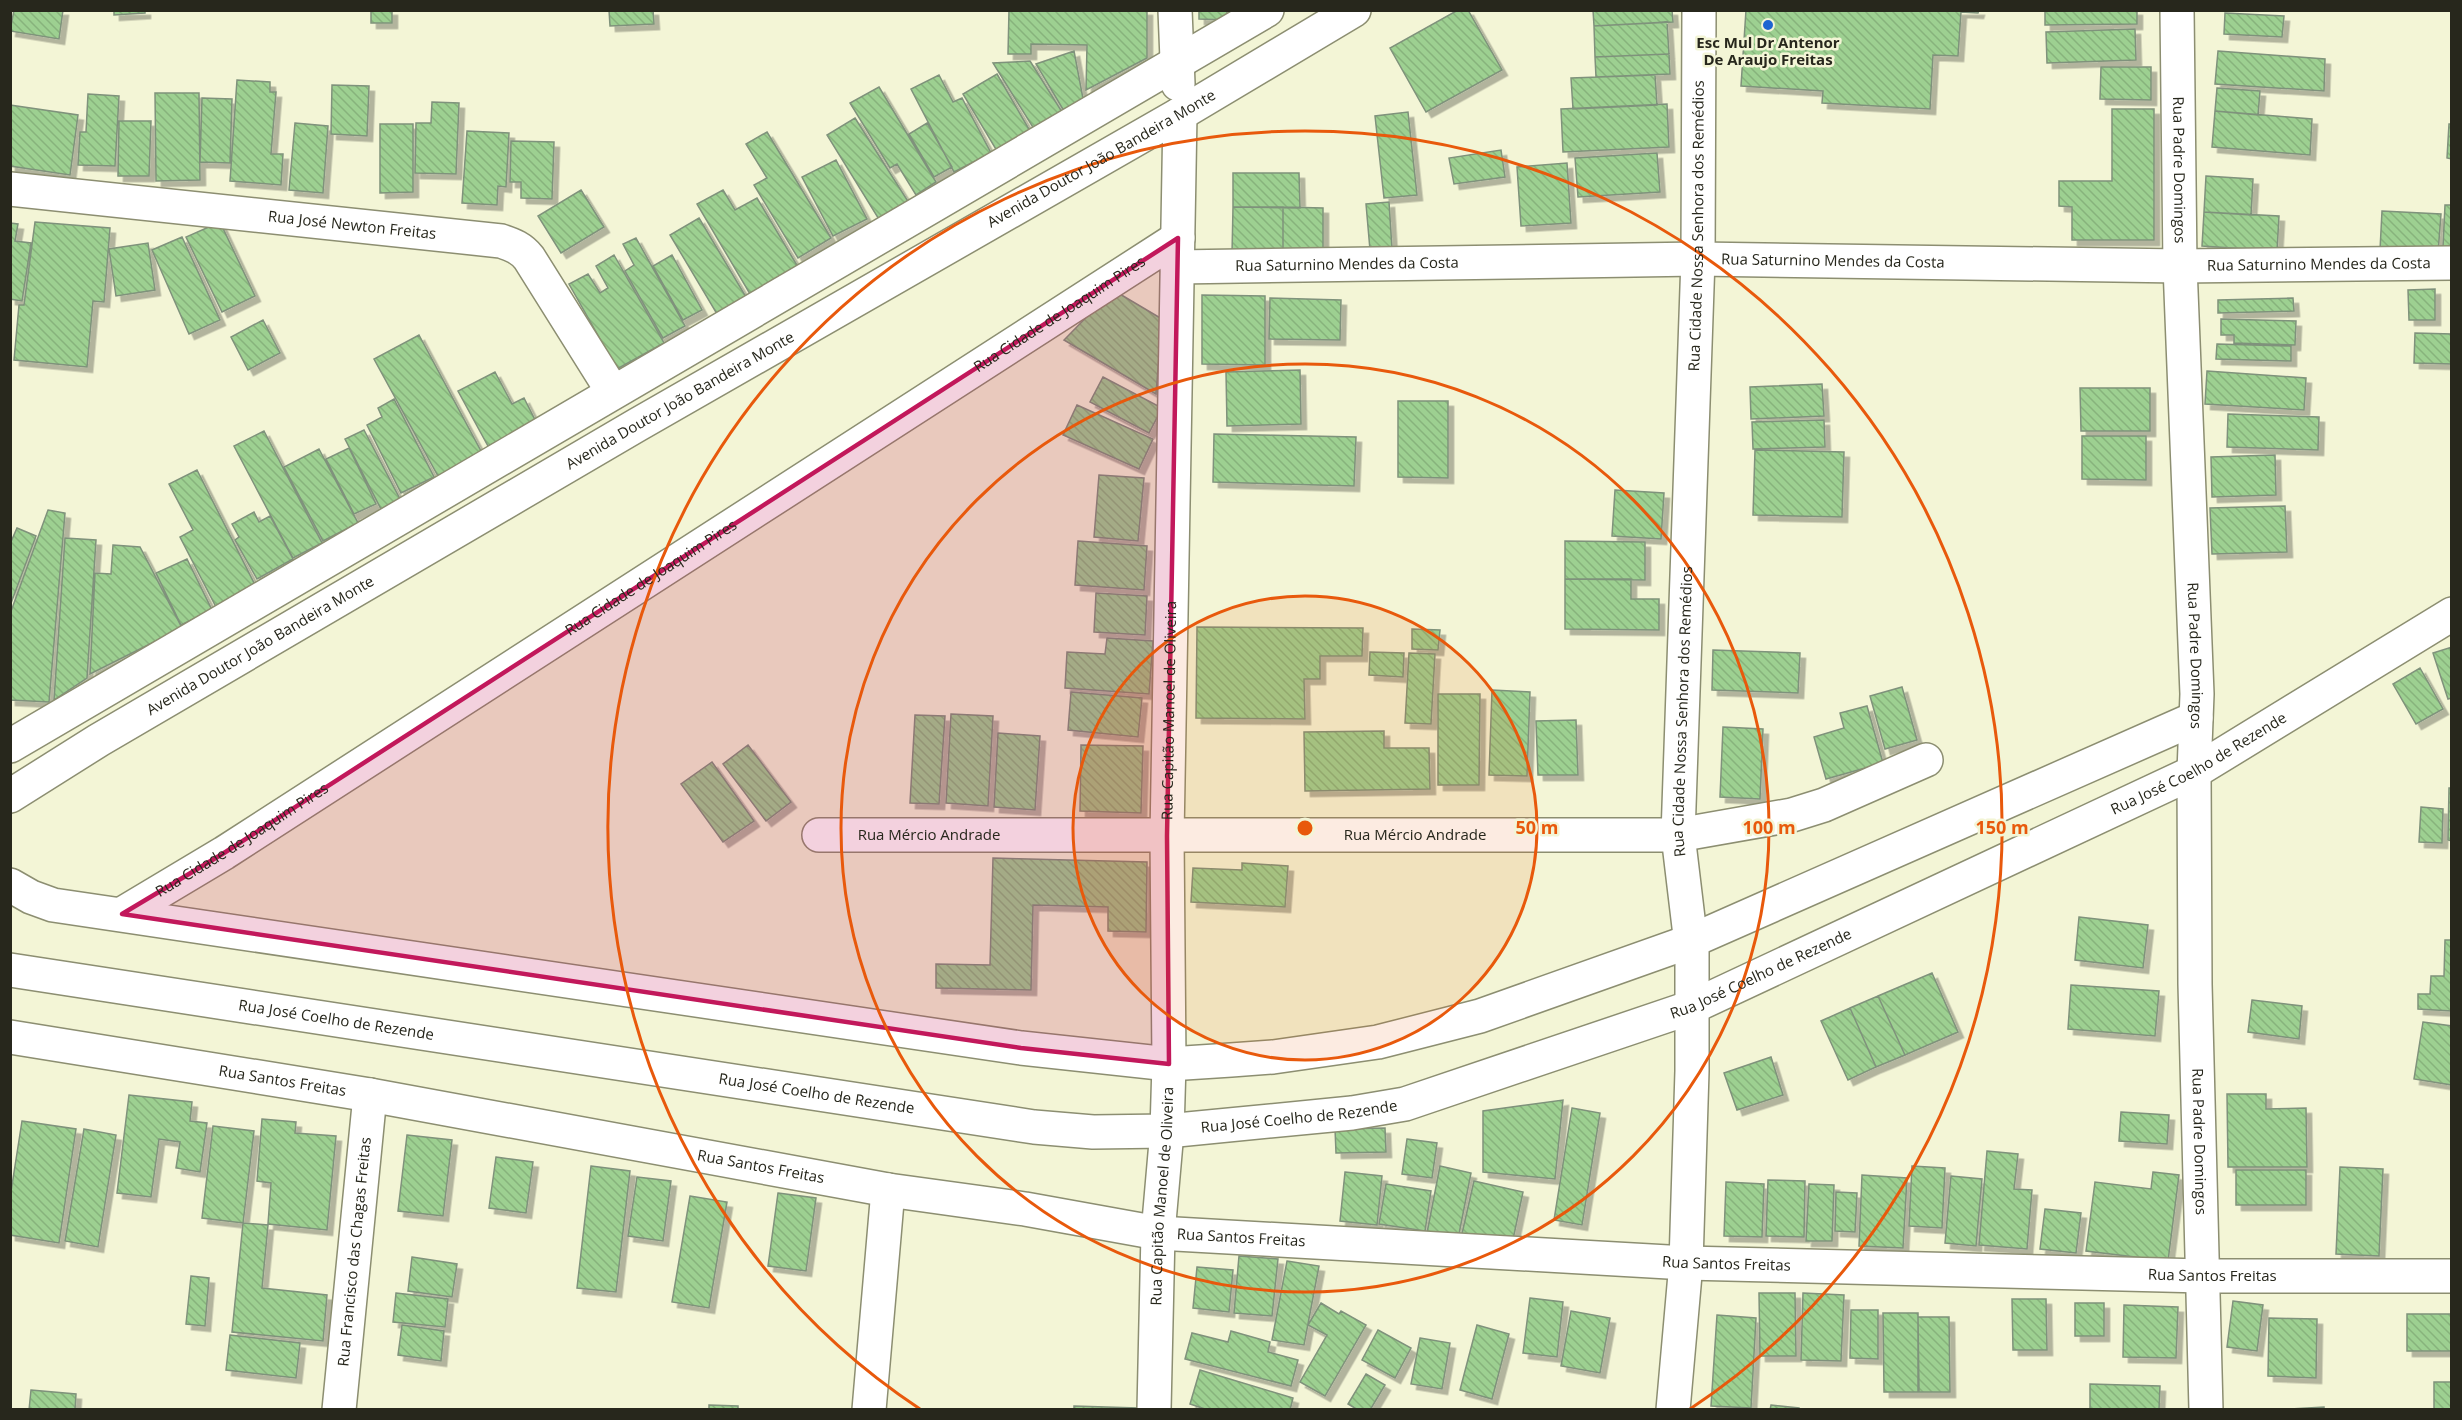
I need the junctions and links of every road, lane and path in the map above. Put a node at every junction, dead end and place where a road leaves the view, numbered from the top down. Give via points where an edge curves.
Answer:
1 (1175, 10) edge
2 (1267, 10) edge
3 (1354, 10) edge
4 (1699, 10) edge
5 (2177, 10) edge
6 (1177, 64) junction
7 (1180, 114) junction
8 (10, 189) edge
9 (1178, 252) junction
10 (1698, 259) junction
11 (2451, 263) edge
12 (2180, 266) junction
13 (613, 392) junction
14 (2451, 614) edge
15 (2196, 718) junction
16 (13, 742) edge
17 (1926, 760) dead end
18 (2194, 772) junction
19 (10, 796) edge
20 (819, 835) dead end
21 (1678, 835) junction
22 (1167, 836) junction
23 (10, 885) edge
24 (122, 914) junction
25 (1691, 941) junction
26 (10, 970) edge
27 (1692, 1007) junction
28 (10, 1037) edge
29 (1169, 1064) junction
30 (370, 1095) junction
31 (1167, 1131) junction
32 (888, 1190) junction
33 (1158, 1233) junction
34 (1686, 1263) junction
35 (2203, 1276) junction
36 (2451, 1276) edge
37 (339, 1410) edge
38 (869, 1410) edge
39 (1154, 1410) edge
40 (1672, 1410) edge
41 (2206, 1410) edge

1 - 6 street, Rua Capitão Manoel de Oliveira
2 - 6 street
3 - 7 street, Avenida Doutor João Bandeira Monte
4 - 10 street, Rua Cidade Nossa Senhora dos Remédios
5 - 12 street, Rua Padre Domingos
6 - 7 street, Rua Capitão Manoel de Oliveira
6 - 13 street
7 - 9 street, Rua Capitão Manoel de Oliveira
7 - 19 street, Avenida Doutor João Bandeira Monte via 627,431
8 - 13 street, Rua José Newton Freitas via 513,245 529,258
9 - 10 street, Rua Saturnino Mendes da Costa
9 - 22 street, Rua Capitão Manoel de Oliveira
9 - 24 street, Rua Cidade de Joaquim Pires
10 - 12 street, Rua Saturnino Mendes da Costa
10 - 21 street, Rua Cidade Nossa Senhora dos Remédios
11 - 12 street, Rua Saturnino Mendes da Costa
12 - 15 street, Rua Padre Domingos
13 - 16 street
14 - 18 street, Rua José Coelho de Rezende
15 - 18 street, Rua Padre Domingos
15 - 25 street
17 - 21 street, Rua Mércio Andrade via 1792,815
18 - 27 street, Rua José Coelho de Rezende
18 - 35 street, Rua Padre Domingos
20 - 22 street, Rua Mércio Andrade
21 - 22 street, Rua Mércio Andrade
21 - 25 street, Rua Cidade Nossa Senhora dos Remédios
22 - 29 street, Rua Capitão Manoel de Oliveira
23 - 24 street via 52,905
24 - 29 street via 1021,1048
25 - 27 street, Rua Cidade Nossa Senhora dos Remédios
25 - 29 street via 1480,1016 1411,1035 1285,1055
26 - 31 street, Rua José Coelho de Rezende via 1034,1127 1093,1132
27 - 31 street, Rua José Coelho de Rezende via 1405,1104
27 - 34 street, Rua Cidade Nossa Senhora dos Remédios
28 - 30 street, Rua Santos Freitas
29 - 31 street, Rua Capitão Manoel de Oliveira
30 - 32 street, Rua Santos Freitas
30 - 37 street, Rua Francisco das Chagas Freitas
31 - 33 street, Rua Capitão Manoel de Oliveira
32 - 33 street, Rua Santos Freitas
32 - 38 street
33 - 34 street, Rua Santos Freitas
33 - 39 street, Rua Capitão Manoel de Oliveira
34 - 35 street, Rua Santos Freitas
34 - 40 street, Rua Cidade Nossa Senhora dos Remédios
35 - 36 street, Rua Santos Freitas
35 - 41 street, Rua Padre Domingos

